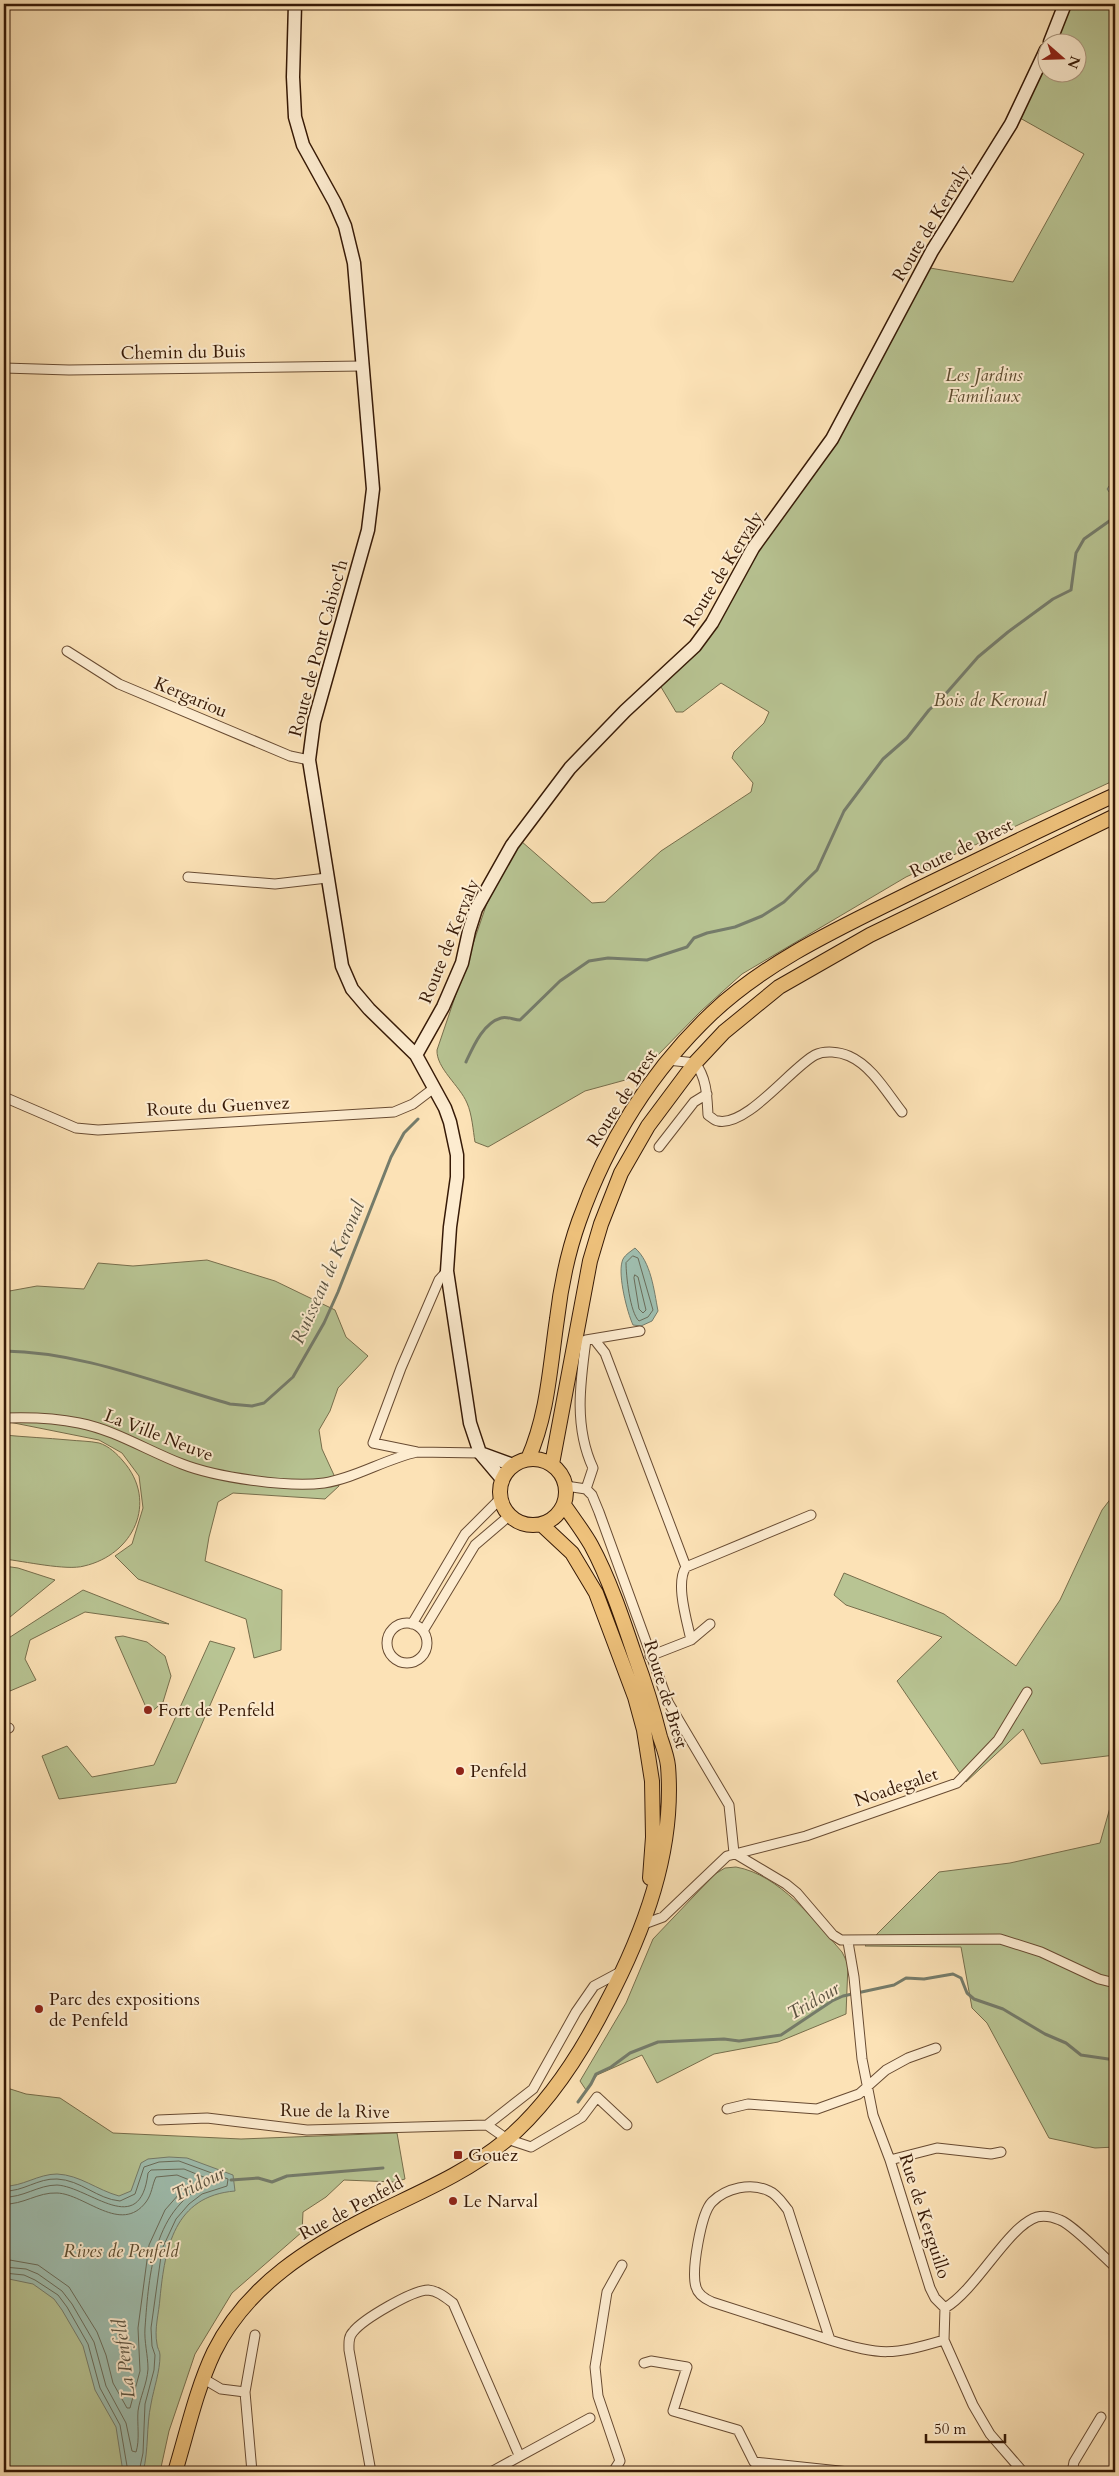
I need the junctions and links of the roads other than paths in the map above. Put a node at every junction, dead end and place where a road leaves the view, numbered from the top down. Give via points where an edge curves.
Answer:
1 (295, 4) edge
2 (1065, 4) edge
3 (1054, 32) edge
4 (1036, 71) edge
5 (362, 366) junction
6 (4, 368) edge
7 (67, 651) dead end
8 (309, 760) junction
9 (1115, 795) edge
10 (1115, 816) edge
11 (188, 877) dead end
12 (327, 878) junction
13 (416, 1055) junction
14 (668, 1060) junction
15 (694, 1063) junction
16 (434, 1088) junction
17 (707, 1094) junction
18 (4, 1097) edge
19 (902, 1112) dead end
20 (659, 1147) dead end
21 (447, 1271) junction
22 (640, 1330) dead end
23 (594, 1339) junction
24 (4, 1418) edge
25 (417, 1452) junction
26 (480, 1453) junction
27 (528, 1459) junction
28 (552, 1464) junction
29 (513, 1465) junction
30 (502, 1479) junction
31 (566, 1486) junction
32 (586, 1490) junction
33 (500, 1499) junction
34 (564, 1505) junction
35 (811, 1515) dead end
36 (509, 1516) junction
37 (542, 1525) junction
38 (686, 1567) junction
39 (412, 1624) junction
40 (710, 1624) dead end
41 (423, 1631) junction
42 (691, 1640) junction
43 (650, 1656) junction
44 (1027, 1692) dead end
45 (734, 1853) junction
46 (648, 1906) junction
47 (644, 1924) junction
48 (848, 1942) junction
49 (624, 1970) junction
50 (1115, 1984) edge
51 (936, 2048) dead end
52 (868, 2087) junction
53 (728, 2109) dead end
54 (158, 2120) dead end
55 (487, 2125) junction
56 (627, 2125) dead end
57 (507, 2139) junction
58 (1001, 2152) dead end
59 (890, 2160) junction
60 (622, 2265) dead end
61 (1115, 2266) edge
62 (945, 2308) junction
63 (255, 2335) dead end
64 (830, 2340) junction
65 (944, 2340) junction
66 (644, 2362) dead end
67 (204, 2379) junction
68 (245, 2392) junction
69 (1101, 2417) dead end
70 (590, 2418) dead end
71 (520, 2455) junction
72 (177, 2472) edge
73 (252, 2472) edge
74 (371, 2472) edge
75 (491, 2472) edge
76 (613, 2472) edge
77 (849, 2472) edge
78 (1023, 2472) edge
79 (1072, 2472) edge

1 - 5 street, Route de Pont Cabioc'h via 295,117 303,145 345,226 354,263
2 - 3 street
4 - 13 street, Route de Kervaly via 1011,124 932,251 832,439 753,548 712,624 695,646 570,768 512,845 476,909 462,963 443,1008
5 - 6 street, Chemin du Buis
5 - 8 street, Route de Pont Cabioc'h via 373,489 371,512 314,722
7 - 8 street, Kergariou via 119,684 290,756
8 - 12 street, Route de Pont Cabioc'h
9 - 14 main road, Route de Brest via 851,922 766,970 713,1012
10 - 15 main road via 870,936 779,987 724,1032
11 - 12 street via 275,884
12 - 13 street, Route de Pont Cabioc'h via 342,966 352,989
13 - 16 street, Route de Pont Cabioc'h
14 - 15 street
14 - 27 main road, Route de Brest via 627,1118 600,1167 579,1221 567,1261 544,1410
15 - 17 street via 701,1070
15 - 28 main road via 648,1126 621,1173 601,1224 590,1261
16 - 18 street, Route du Guenvez via 413,1104 394,1112 98,1130 76,1128
16 - 21 street, Route de Pont Cabioc'h via 450,1122 457,1155
17 - 19 street via 708,1115 718,1121 729,1120 754,1108 816,1054 830,1052 850,1056 871,1071
17 - 20 street via 694,1102
21 - 25 street via 401,1368 374,1442
21 - 26 street, Route de Pont Cabioc'h via 470,1422
22 - 23 street
23 - 32 street via 586,1340 580,1382 583,1448 592,1468
23 - 38 street via 605,1353
24 - 25 street, La Ville Neuve via 30,1417 80,1423 211,1474 264,1481 323,1483
25 - 26 street
26 - 29 street
26 - 30 street, Route de Pont Cabioc'h
27 - 28 main road
27 - 29 main road
28 - 31 main road
29 - 30 main road
30 - 33 main road
31 - 32 street
31 - 34 main road
32 - 43 street via 599,1512
33 - 36 main road
33 - 39 street via 465,1534
34 - 37 main road via 559,1514
34 - 46 main road, Route de Brest via 591,1546 624,1622 668,1763 666,1833 659,1874
35 - 38 street
36 - 37 main road via 519,1523
36 - 41 street via 475,1545
37 - 46 main road, Route de Brest via 572,1553 596,1593 642,1721 652,1781 653,1837
38 - 42 street via 681,1574 681,1585
39 - 41 street
39 - 41 street via 396,1626 388,1635 388,1651 397,1661 411,1663 424,1655 427,1641
40 - 42 street
42 - 43 street
43 - 45 street via 675,1716 729,1805
44 - 45 street, Noadegalet via 998,1740 957,1783 806,1836
45 - 47 street via 726,1856 663,1918
45 - 48 street via 786,1884 833,1936
46 - 47 main road, Route de Brest
47 - 49 main road, Route de Brest
48 - 50 street via 884,1938 1000,1939 1041,1952
48 - 52 street, Rue de Kerguillo
49 - 55 street via 594,1986 533,2089
49 - 57 main road, Route de Brest via 596,2023 553,2091
51 - 52 street via 886,2070
52 - 53 street via 859,2094 816,2108 748,2104
52 - 59 street, Rue de Kerguillo via 873,2115
54 - 55 street, Rue de la Rive via 207,2118 307,2130
55 - 57 street
56 - 57 street via 597,2097 582,2117 531,2147
57 - 67 main road, Rue de Penfeld via 457,2174 304,2252 276,2275 233,2321 214,2352
58 - 59 street via 991,2154 937,2148
59 - 62 street, Rue de Kerguillo via 930,2288
60 - 76 street via 607,2292 595,2367 598,2396 620,2461
61 - 62 street via 1062,2220 1046,2216 1037,2218 1023,2225 963,2294
62 - 65 street
63 - 68 street
64 - 64 street via 788,2210 780,2200 770,2191 739,2187 712,2202 701,2226 695,2275 696,2288 702,2296
64 - 65 street via 865,2351 884,2353 906,2351
65 - 78 street via 973,2405 990,2434
66 - 77 street via 687,2367 673,2412 738,2430 754,2462
67 - 68 street via 221,2388
67 - 72 main road, Rue de Penfeld
68 - 73 street
69 - 79 street via 1074,2462
70 - 71 street
71 - 74 street via 453,2302 438,2292 428,2290 415,2293 371,2318 349,2338
71 - 75 street

